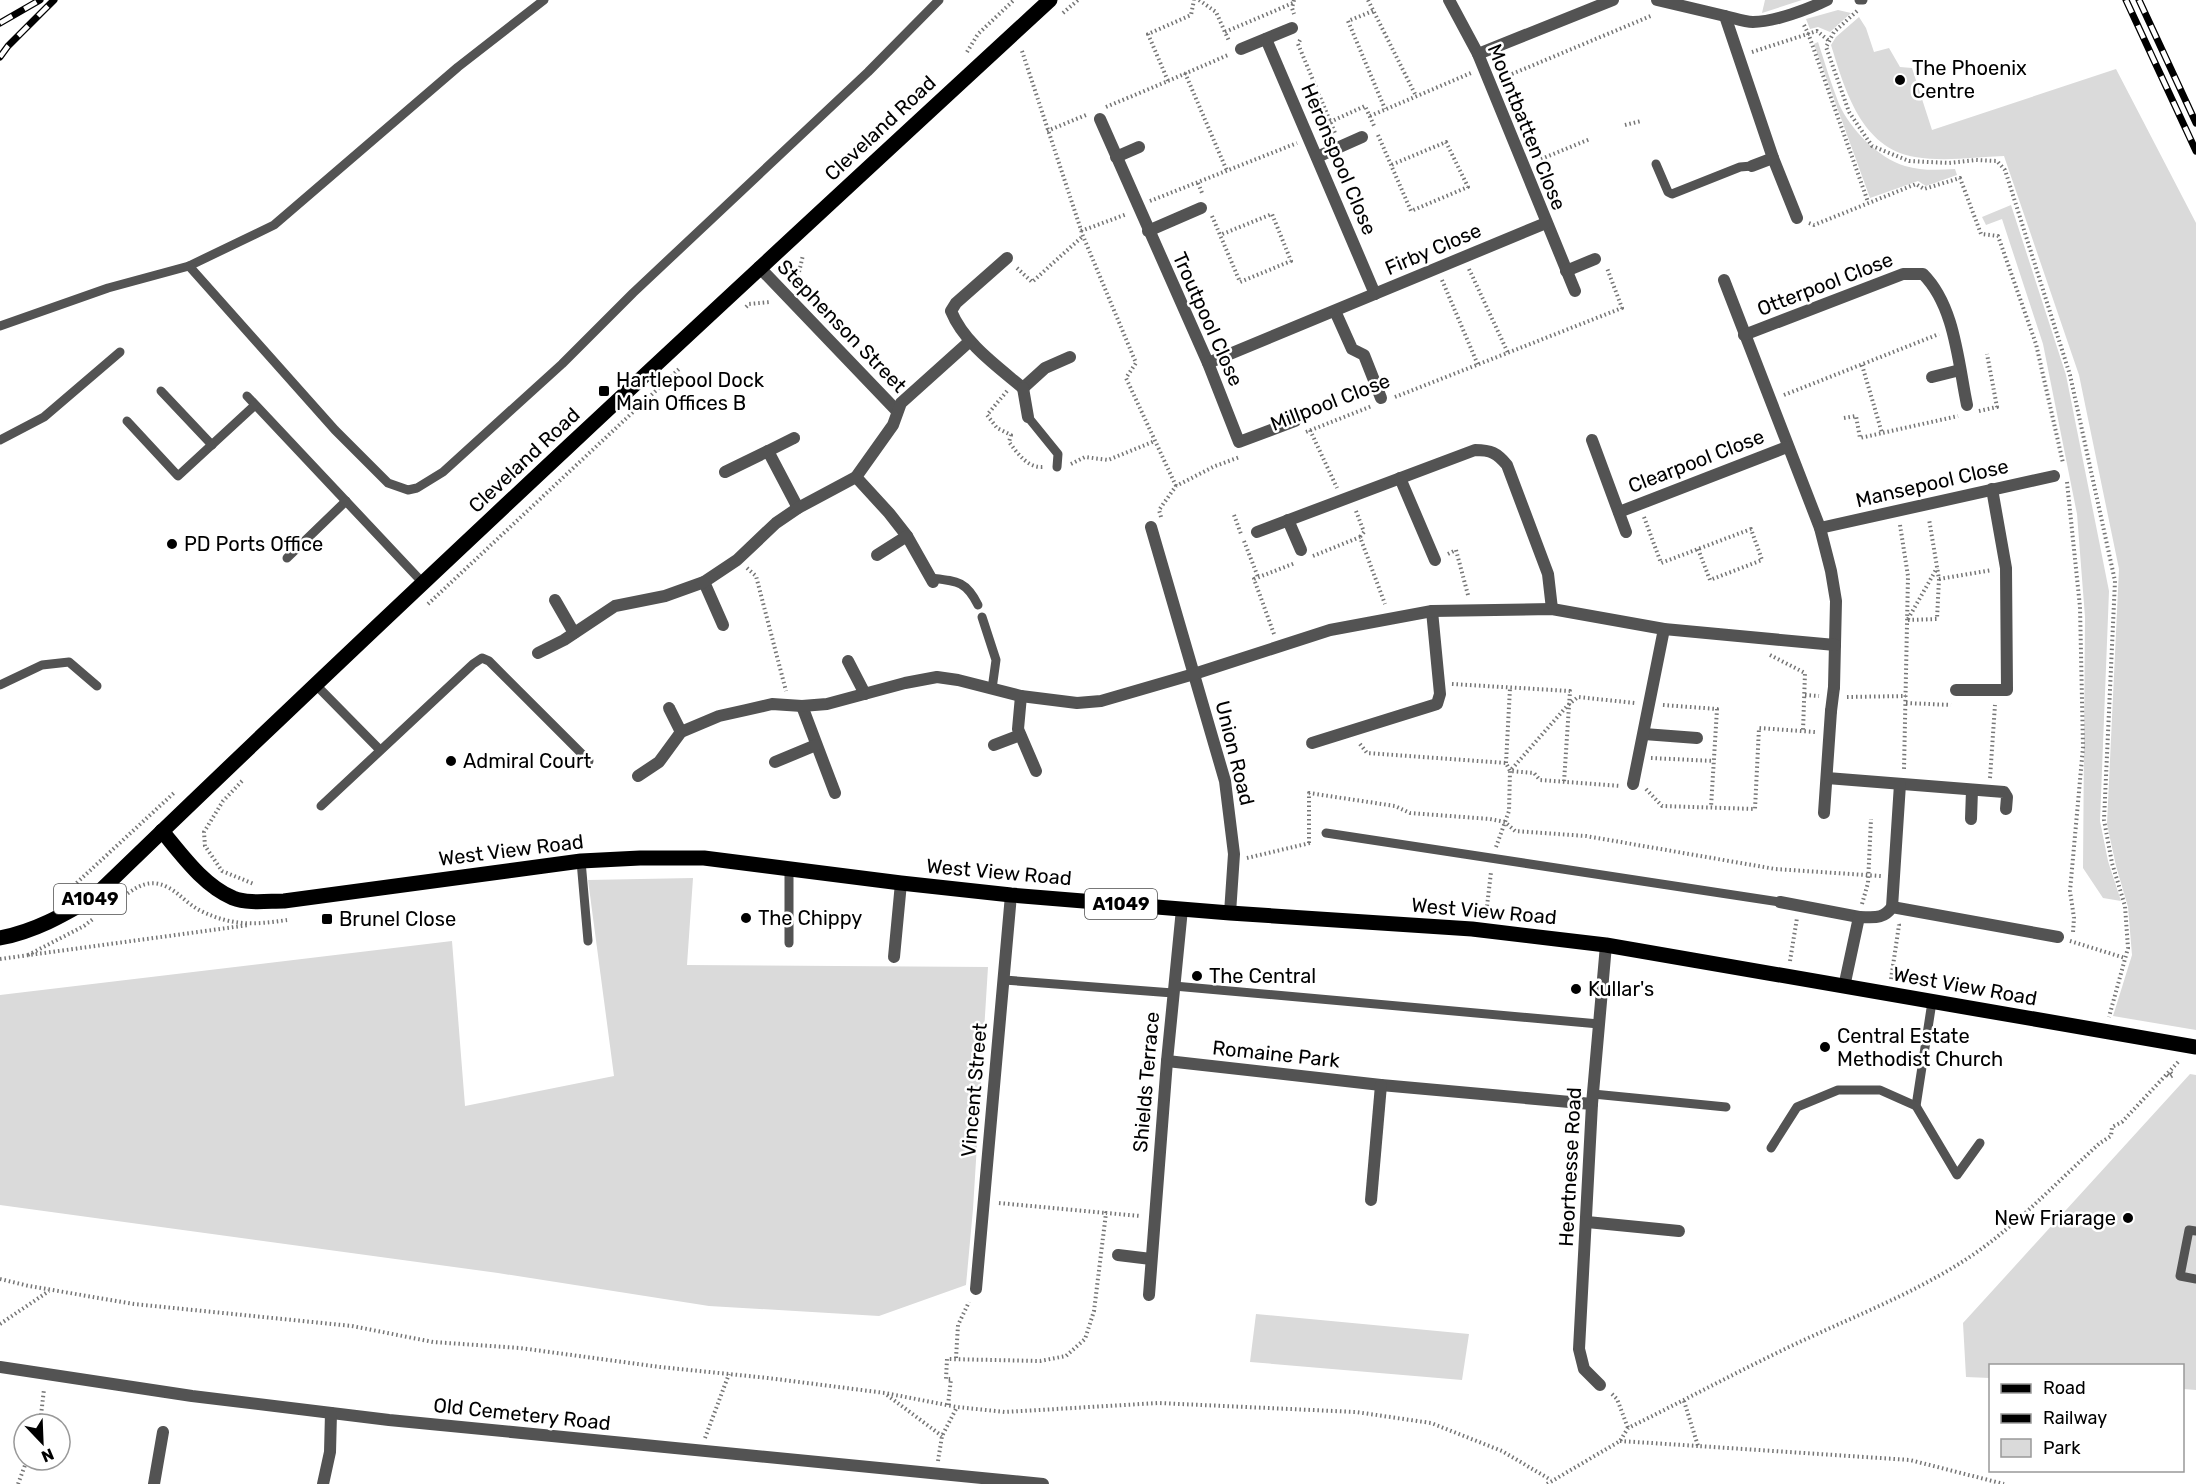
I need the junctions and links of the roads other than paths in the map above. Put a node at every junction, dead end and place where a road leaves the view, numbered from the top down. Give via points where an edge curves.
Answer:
1 (544, 0) edge
2 (939, 0) edge
3 (1050, 0) edge
4 (1449, 0) edge
5 (1613, 0) edge
6 (1657, 0) edge
7 (1827, 0) edge
8 (1837, 0) edge
9 (1725, 16) junction
10 (1296, 26) road end
11 (1266, 39) junction
12 (1238, 51) road end
13 (1478, 54) junction
14 (1100, 118) dead end
15 (1362, 137) dead end
16 (1139, 147) dead end
17 (1116, 157) junction
18 (1317, 157) junction
19 (1773, 158) junction
20 (1656, 164) dead end
21 (1752, 166) joint
22 (1205, 205) road end
23 (1797, 218) road end
24 (1546, 223) junction
25 (1148, 231) junction
26 (1007, 258) road end
27 (1595, 259) road end
28 (189, 266) junction
29 (759, 267) junction
30 (1566, 271) junction
31 (1724, 280) dead end
32 (1575, 291) dead end
33 (1375, 294) junction
34 (1335, 310) junction
35 (0, 326) edge
36 (1744, 335) junction
37 (970, 341) junction
38 (120, 352) dead end
39 (1070, 357) dead end
40 (1208, 363) junction
41 (1960, 370) junction
42 (1932, 377) dead end
43 (1023, 388) junction
44 (161, 391) dead end
45 (247, 396) dead end
46 (1382, 400) road end
47 (255, 405) junction
48 (1968, 409) road end
49 (897, 411) junction
50 (1028, 417) joint
51 (1295, 420) dead end
52 (127, 421) dead end
53 (794, 438) dead end
54 (0, 440) edge
55 (1592, 440) dead end
56 (212, 445) junction
57 (1787, 447) junction
58 (768, 451) junction
59 (1058, 466) dead end
60 (725, 472) dead end
61 (856, 477) junction
62 (2060, 477) road end
63 (1400, 478) junction
64 (1992, 489) junction
65 (346, 501) junction
66 (798, 508) junction
67 (1619, 512) junction
68 (1288, 520) junction
69 (1157, 526) road end
70 (1820, 528) junction
71 (1257, 532) dead end
72 (1626, 532) dead end
73 (907, 536) junction
74 (1301, 550) dead end
75 (877, 555) dead end
76 (287, 558) dead end
77 (1435, 560) road end
78 (932, 580) joint
79 (704, 582) junction
80 (423, 583) junction
81 (555, 600) dead end
82 (978, 605) dead end
83 (1552, 609) junction
84 (1432, 611) junction
85 (982, 617) dead end
86 (723, 625) dead end
87 (1664, 629) junction
88 (574, 633) junction
89 (1835, 645) junction
90 (538, 653) dead end
91 (848, 661) dead end
92 (1194, 674) junction
93 (315, 684) junction
94 (0, 685) edge
95 (97, 686) dead end
96 (992, 689) junction
97 (1956, 690) road end
98 (865, 694) junction
99 (1021, 696) junction
100 (802, 706) junction
101 (669, 708) dead end
102 (681, 732) junction
103 (1644, 734) junction
104 (1020, 735) junction
105 (1697, 738) dead end
106 (1311, 742) dead end
107 (816, 745) junction
108 (994, 745) dead end
109 (380, 750) junction
110 (589, 761) dead end
111 (775, 762) dead end
112 (1036, 771) dead end
113 (639, 776) dead end
114 (1827, 778) junction
115 (1633, 784) dead end
116 (1900, 784) junction
117 (1972, 790) junction
118 (835, 793) dead end
119 (321, 806) dead end
120 (2006, 809) dead end
121 (1824, 813) dead end
122 (1971, 819) dead end
123 (162, 831) junction
124 (1326, 833) road end
125 (581, 861) junction
126 (789, 867) junction
127 (901, 883) junction
128 (1011, 895) junction
129 (1780, 903) joint
130 (1892, 907) junction
131 (1182, 909) junction
132 (1230, 913) junction
133 (1859, 916) junction
134 (2058, 937) road end
135 (0, 938) edge
136 (588, 941) dead end
137 (789, 943) dead end
138 (1606, 945) junction
139 (894, 957) dead end
140 (1004, 980) junction
141 (1844, 987) junction
142 (1174, 989) junction
143 (1932, 1002) junction
144 (1599, 1024) junction
145 (2193, 1046) edge
146 (1167, 1061) junction
147 (1381, 1085) junction
148 (1592, 1099) junction
149 (1916, 1106) junction
150 (1726, 1107) dead end
151 (1980, 1143) dead end
152 (1771, 1148) dead end
153 (1371, 1200) dead end
154 (1587, 1222) junction
155 (1679, 1231) dead end
156 (2196, 1231) edge
157 (1118, 1256) dead end
158 (1152, 1259) junction
159 (2196, 1280) edge
160 (976, 1289) road end
161 (1149, 1295) dead end
162 (0, 1367) edge
163 (1600, 1385) road end
164 (331, 1413) junction
165 (163, 1432) dead end
166 (1013, 1483) edge
167 (154, 1484) edge
168 (323, 1484) edge
169 (1043, 1484) edge

1 - 28 lane via 458,67 274,225
2 - 28 lane via 562,364 443,471 417,488 408,490 388,483 335,430
3 - 29 main road, Cleveland Road
4 - 13 street, Mountbatten Close
5 - 13 street
6 - 9 street
7 - 8 lane
7 - 9 street via 1753,22
9 - 19 street
10 - 11 street
11 - 12 street
11 - 18 street, Heronspool Close
13 - 24 street, Mountbatten Close
14 - 17 street, Troutpool Close
15 - 18 street
16 - 17 street
17 - 25 street, Troutpool Close
18 - 33 street, Heronspool Close
19 - 21 street
19 - 23 street
20 - 21 lane via 1670,194
22 - 25 street
24 - 30 street, Mountbatten Close
24 - 33 street, Firby Close
25 - 40 street, Troutpool Close
26 - 37 street via 951,311
27 - 30 street
28 - 35 lane via 108,288
29 - 49 street, Stephenson Street
29 - 80 main road, Cleveland Road
30 - 32 street, Mountbatten Close
31 - 36 street
33 - 34 street, Firby Close
34 - 40 street, Firby Close
34 - 46 street via 1352,349 1364,355
36 - 41 street, Otterpool Close via 1903,274 1923,274 1939,294 1952,329
36 - 57 street
37 - 43 street
37 - 49 street via 901,403
38 - 54 lane via 44,417
39 - 43 street via 1045,368
40 - 51 street, Troutpool Close via 1239,442
41 - 42 street
41 - 48 street, Otterpool Close
43 - 50 street
44 - 56 lane
45 - 47 lane
47 - 56 lane
47 - 65 lane
49 - 61 street via 893,425
50 - 59 lane via 1058,454
52 - 56 lane via 178,476
53 - 58 street
55 - 67 street
57 - 67 street, Clearpool Close
57 - 70 street
58 - 60 street
58 - 66 street
61 - 66 street
61 - 73 street
62 - 64 street, Mansepool Close
63 - 68 street
63 - 77 street
63 - 83 street via 1475,450 1490,450 1499,455 1507,465 1548,574
64 - 70 street, Mansepool Close
64 - 97 street via 2006,568 2007,690
65 - 76 lane
65 - 80 lane
66 - 79 street via 737,560
67 - 72 street
68 - 71 street
68 - 74 street
69 - 92 street, Union Road
70 - 89 street via 1836,601
73 - 75 street
73 - 78 street
78 - 82 lane via 957,581 970,590
79 - 86 street
79 - 88 street via 665,596 615,606
80 - 93 main road, Cleveland Road
81 - 88 street
83 - 84 street
83 - 87 street
84 - 92 street via 1330,630
84 - 106 street via 1440,694 1437,704
85 - 96 lane via 996,660
87 - 89 street
87 - 103 street
88 - 90 street
89 - 114 street
91 - 98 street
92 - 99 street via 1101,701 1077,703
92 - 132 street, Union Road via 1226,782 1233,859
93 - 109 lane
93 - 123 main road, Cleveland Road
94 - 95 lane via 42,665 69,662
96 - 98 street via 937,677
96 - 99 street
98 - 100 street
99 - 104 street via 1017,719
100 - 102 street via 772,705 746,710
100 - 107 street
101 - 102 street
102 - 113 street via 659,762
103 - 105 street
103 - 115 street
104 - 108 street
104 - 112 street
107 - 111 street
107 - 118 street
109 - 110 lane via 482,658
109 - 119 lane
114 - 116 street
114 - 121 street
116 - 117 street
116 - 130 street
117 - 120 street via 2004,792
117 - 122 street
123 - 125 main road, West View Road / A1049 via 213,886 234,898 257,901
123 - 135 main road, A1049 via 94,897 24,933
124 - 129 lane
125 - 126 main road, West View Road / A1049 via 704,858
125 - 136 lane
126 - 127 main road, West View Road / A1049
126 - 137 lane
127 - 128 main road, West View Road / A1049
127 - 139 street
128 - 131 main road, West View Road / A1049
128 - 140 street, Vincent Street
129 - 133 street
130 - 133 street via 1879,918
130 - 134 street
131 - 132 main road, West View Road / A1049
131 - 142 street, Shields Terrace
132 - 138 main road, West View Road / A1049 via 1484,930
133 - 141 street
138 - 141 main road, West View Road / A1049
138 - 144 street, Heortnesse Road
140 - 142 lane
140 - 160 street, Vincent Street
141 - 143 main road, West View Road / A1049
142 - 144 lane
142 - 146 street, Shields Terrace
143 - 145 main road, West View Road / A1049
143 - 149 lane
144 - 148 street, Heortnesse Road
146 - 147 street, Romaine Park
146 - 158 street, Shields Terrace
147 - 148 street, Romaine Park
147 - 153 street
148 - 150 lane
148 - 154 street, Heortnesse Road
149 - 151 lane via 1957,1175
149 - 152 lane via 1880,1090 1838,1090 1797,1107
154 - 155 street
154 - 163 street, Heortnesse Road via 1579,1349 1584,1369
156 - 159 lane via 2189,1230 2180,1276
157 - 158 street
158 - 161 street, Shields Terrace
162 - 164 street, Old Cemetery Road
164 - 166 street, Old Cemetery Road
164 - 168 street via 330,1452
165 - 167 street
166 - 169 street, Old Cemetery Road

